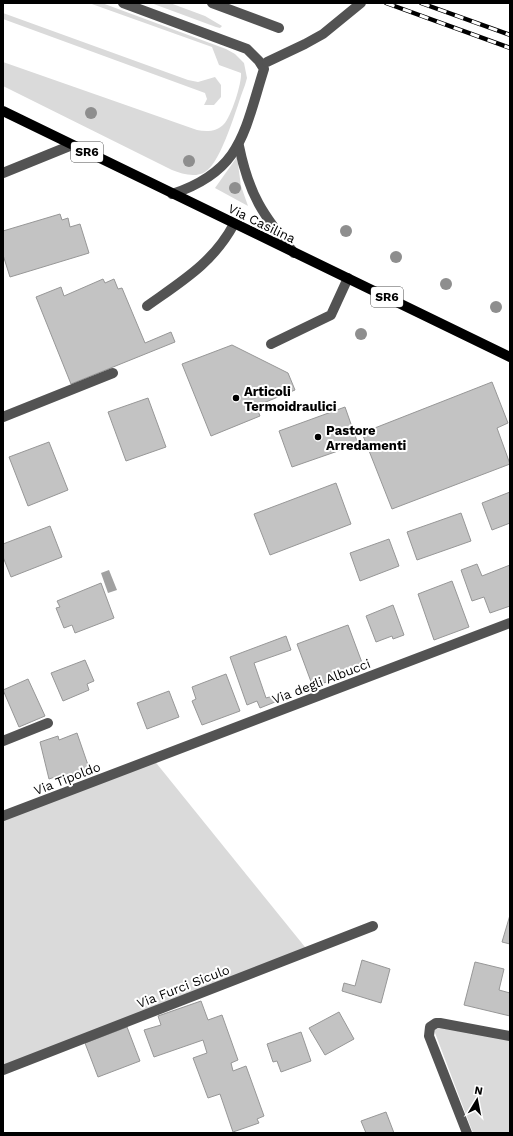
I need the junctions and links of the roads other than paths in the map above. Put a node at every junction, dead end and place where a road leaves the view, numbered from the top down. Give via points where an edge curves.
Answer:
1 (123, 3) edge
2 (212, 3) edge
3 (360, 3) edge
4 (279, 28) dead end
5 (267, 62) dead end
6 (3, 110) edge
7 (72, 145) junction
8 (239, 146) junction
9 (3, 174) edge
10 (172, 194) junction
11 (234, 224) junction
12 (294, 253) junction
13 (348, 278) junction
14 (147, 306) dead end
15 (271, 344) dead end
16 (510, 357) edge
17 (114, 373) dead end
18 (3, 417) edge
19 (510, 623) edge
20 (48, 723) dead end
21 (3, 741) edge
22 (141, 763) joint
23 (3, 816) edge
24 (373, 926) dead end
25 (510, 1036) edge
26 (3, 1070) edge
27 (467, 1133) edge

1 - 8 street via 232,42 247,49 259,61 264,69
2 - 4 street
3 - 5 street via 327,32
6 - 7 main road, Via Casilina / SR6
7 - 9 street
7 - 10 main road, Via Casilina / SR6
8 - 10 street via 211,176 192,187
8 - 12 street via 245,173 260,209
10 - 11 main road, Via Casilina / SR6
11 - 12 main road, Via Casilina / SR6
11 - 14 street via 224,242 200,268
12 - 13 main road, Via Casilina / SR6
13 - 15 street via 331,315
13 - 16 main road, Via Casilina / SR6
17 - 18 street
19 - 22 street, Via degli Albucci
20 - 21 street
22 - 23 street, Via Tipoldo
24 - 26 street, Via Furci Siculo
25 - 27 street via 440,1023 432,1025 429,1030

